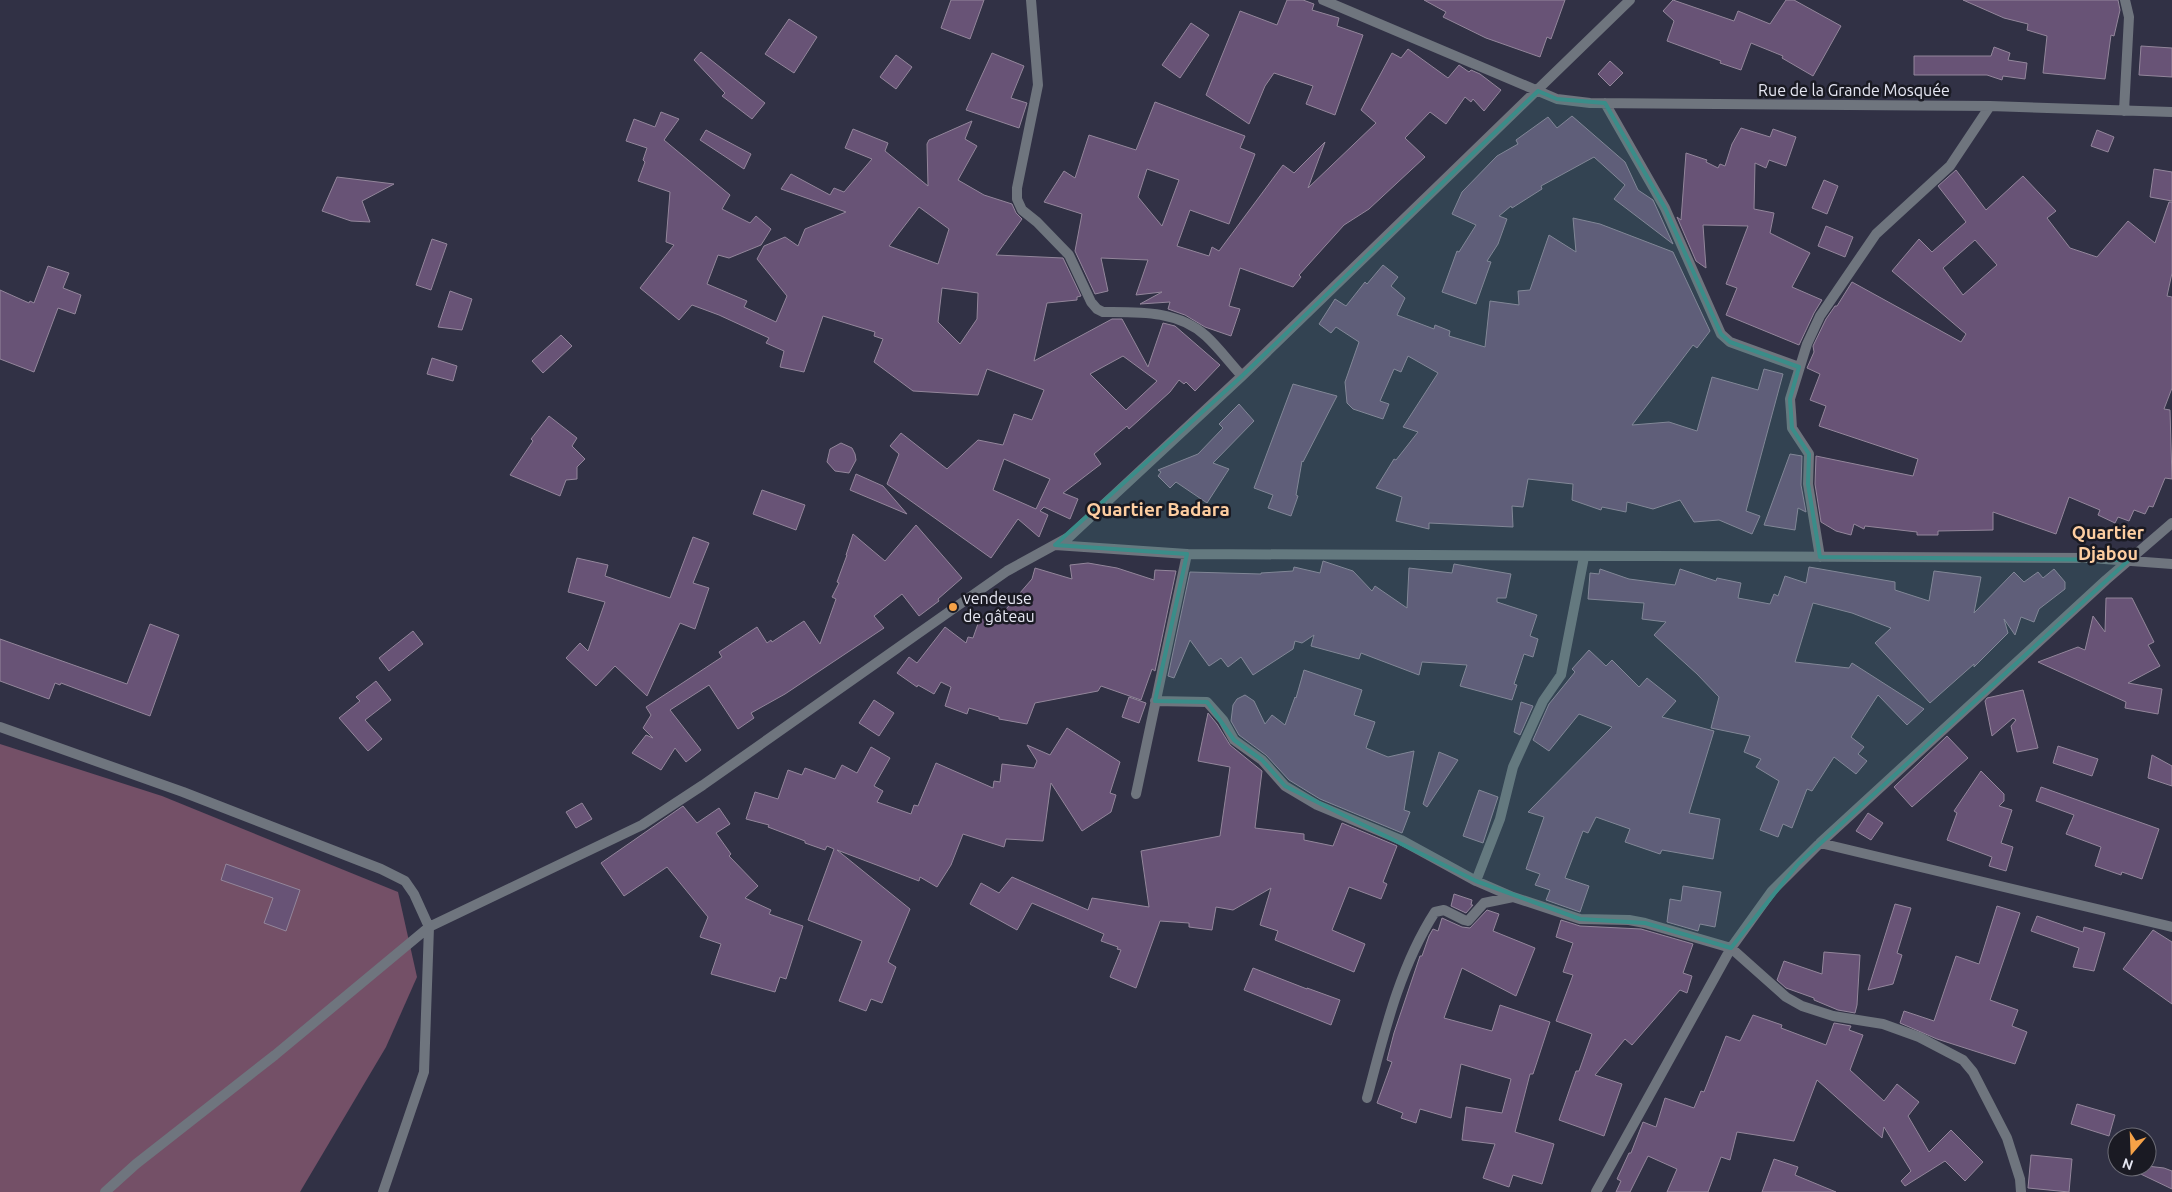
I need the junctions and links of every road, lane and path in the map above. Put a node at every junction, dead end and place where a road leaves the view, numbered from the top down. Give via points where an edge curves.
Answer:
1 (1031, 0) edge
2 (1323, 0) edge
3 (1630, 0) edge
4 (2125, 0) edge
5 (1538, 91) junction
6 (1605, 103) junction
7 (1990, 106) junction
8 (2124, 111) junction
9 (2172, 112) edge
10 (1799, 367) junction
11 (1242, 376) junction
12 (2172, 522) edge
13 (1055, 546) junction
14 (1187, 554) junction
15 (1584, 557) junction
16 (1820, 557) junction
17 (2129, 560) junction
18 (2170, 567) edge
19 (1155, 701) junction
20 (0, 727) edge
21 (1136, 794) dead end
22 (1820, 843) junction
23 (1476, 880) junction
24 (1513, 897) junction
25 (429, 927) junction
26 (2172, 927) edge
27 (1732, 948) junction
28 (1367, 1098) dead end
29 (105, 1192) edge
30 (384, 1192) edge
31 (1596, 1192) edge
32 (2021, 1192) edge

1 - 11 street via 1038,85 1017,188 1022,210 1069,255 1097,309 1167,316 1182,321 1205,335
2 - 5 street, Rue de la Grande Mosquée
3 - 5 street
4 - 8 street via 2129,17
5 - 6 street, Rue de la Grande Mosquée via 1558,99
5 - 11 street
6 - 7 street, Rue de la Grande Mosquée
6 - 10 street via 1664,208 1721,334 1730,342
7 - 8 street, Rue de la Grande Mosquée
7 - 10 street via 1950,166 1876,234 1820,316
8 - 9 street, Rue de la Grande Mosquée
10 - 16 street via 1790,398 1792,428 1809,454 1808,484
11 - 13 street via 1069,537
12 - 17 street
13 - 14 street
13 - 25 street via 1007,571 642,825
14 - 15 street
14 - 19 street
15 - 16 street
15 - 23 street via 1561,674 1543,701 1513,767 1500,820
16 - 17 street
17 - 18 street
17 - 22 street
19 - 21 street
19 - 23 street via 1207,702 1224,720 1234,740 1262,760 1284,786 1317,805 1401,840
20 - 25 street via 183,792 381,869 405,881
22 - 26 street
22 - 27 street via 1772,891
23 - 24 street
24 - 27 street via 1580,918 1645,922
24 - 28 street via 1484,903 1468,921 1444,910 1435,912 1421,934 1391,1008
25 - 29 street
25 - 30 street via 424,1072
27 - 31 street
27 - 32 street via 1786,997 1802,1006 1833,1016 1883,1024 1918,1037 1963,1060 1973,1072 2007,1138 2020,1178

